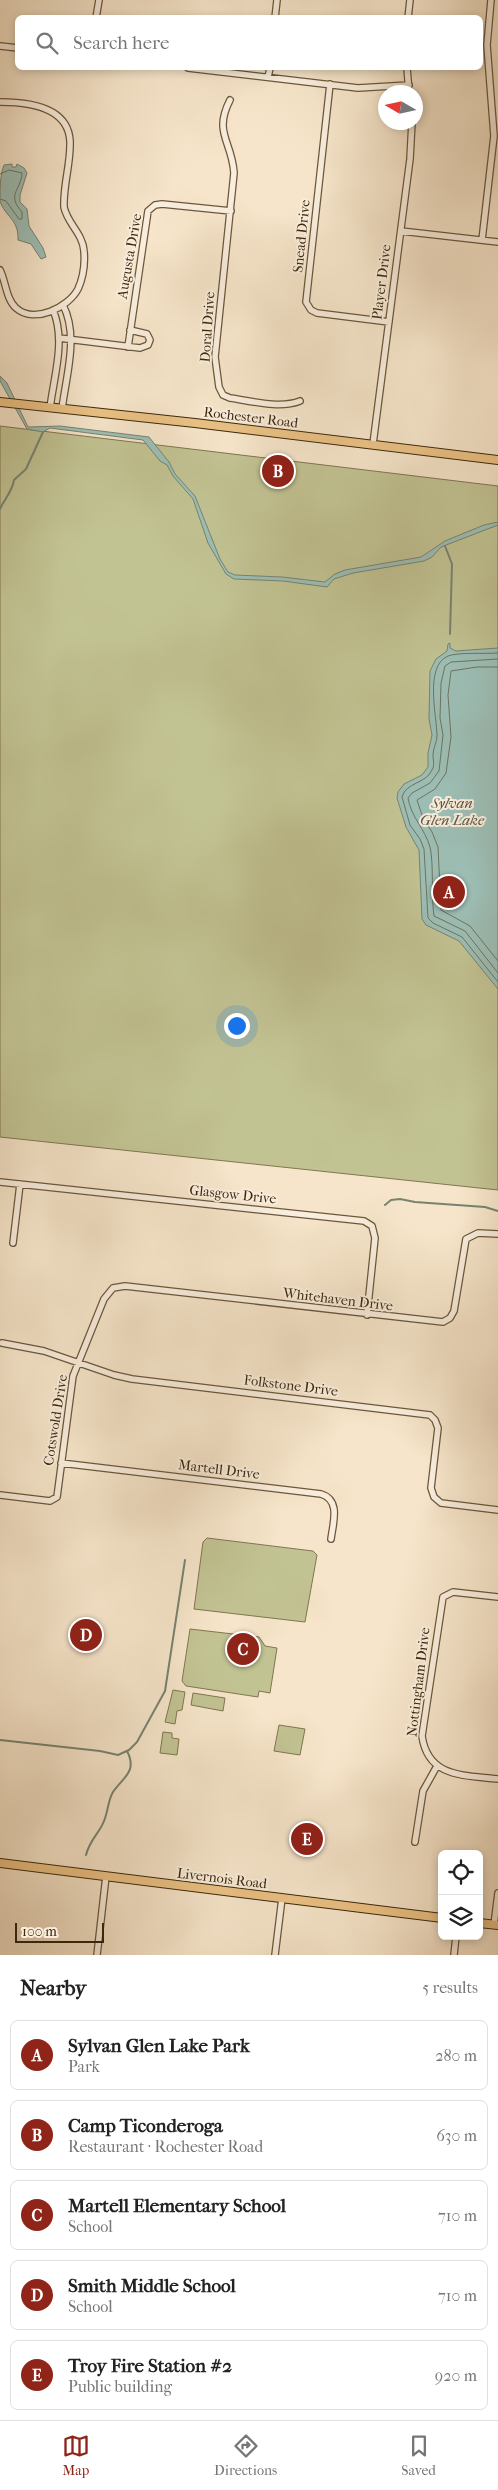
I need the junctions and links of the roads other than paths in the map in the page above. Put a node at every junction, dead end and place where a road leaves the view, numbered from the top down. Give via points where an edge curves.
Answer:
1 (98, 0) edge
2 (278, 0) edge
3 (410, 0) edge
4 (491, 0) edge
5 (96, 15) edge
6 (276, 15) edge
7 (408, 15) edge
8 (0, 46) edge
9 (15, 48) edge
10 (206, 70) edge
11 (270, 70) edge
12 (407, 70) edge
13 (268, 77) junction
14 (330, 84) junction
15 (409, 85) edge
16 (378, 87) edge
17 (230, 100) dead end
18 (0, 102) edge
19 (412, 130) edge
20 (230, 211) junction
21 (401, 231) junction
22 (482, 240) junction
23 (498, 242) edge
24 (0, 270) edge
25 (63, 305) junction
26 (53, 310) junction
27 (389, 322) junction
28 (130, 330) junction
29 (59, 338) junction
30 (71, 339) junction
31 (128, 346) junction
32 (300, 401) dead end
33 (0, 402) edge
34 (50, 408) junction
35 (62, 409) junction
36 (373, 444) junction
37 (498, 460) edge
38 (0, 1182) edge
39 (20, 1184) junction
40 (498, 1234) edge
41 (13, 1242) dead end
42 (109, 1291) joint
43 (367, 1315) junction
44 (2, 1343) dead end
45 (79, 1363) junction
46 (61, 1463) junction
47 (0, 1495) edge
48 (498, 1510) edge
49 (331, 1539) dead end
50 (498, 1597) edge
51 (437, 1766) junction
52 (498, 1779) edge
53 (415, 1842) dead end
54 (0, 1864) edge
55 (106, 1876) junction
56 (498, 1893) edge
57 (282, 1898) junction
58 (438, 1918) edge
59 (483, 1923) edge
60 (496, 1925) edge
61 (456, 1940) edge
62 (96, 1955) edge
63 (275, 1955) edge
64 (454, 1955) edge

1 - 5 street
2 - 6 street
3 - 7 street
4 - 22 street via 487,45 494,136
8 - 9 street
10 - 13 street
11 - 13 street
12 - 15 street
13 - 14 street
14 - 16 street
14 - 27 street, Snead Drive via 306,302 317,313
17 - 20 street, Doral Drive via 222,120 234,165
18 - 25 street via 45,108 59,116 68,130 70,146 64,207 82,240 84,253 80,285
19 - 21 street, Player Drive
20 - 28 street, Augusta Drive via 162,204 151,207 146,218
20 - 32 street, Doral Drive via 215,349 219,388 230,398 278,404
21 - 22 street
21 - 27 street, Player Drive
22 - 23 street
24 - 26 street via 17,309 32,315
25 - 26 street
25 - 30 street via 71,325
26 - 29 street via 58,321
27 - 36 street, Player Drive
28 - 31 street, Augusta Drive
28 - 31 street via 147,334 150,340 143,348
29 - 30 street
29 - 34 street
30 - 31 street
30 - 35 street
33 - 34 main road, Rochester Road
34 - 35 main road, Rochester Road
35 - 36 main road, Rochester Road
36 - 37 main road, Rochester Road
38 - 39 street, Glasgow Drive
39 - 41 street
39 - 43 street, Glasgow Drive via 364,1220 372,1226 375,1234
40 - 43 street, Whitehaven Drive via 478,1233 466,1239 454,1311 447,1321
42 - 43 street, Whitehaven Drive via 124,1286
42 - 45 street, Cotswold Drive
44 - 45 street, Folkstone Drive via 44,1351
45 - 46 street, Cotswold Drive via 71,1385
45 - 48 street, Folkstone Drive via 132,1379 430,1415 438,1428 432,1488 434,1497 444,1504
46 - 47 street, Cotswold Drive via 55,1499 48,1501
46 - 49 street, Martell Drive via 321,1494 332,1499 334,1506
50 - 51 street, Nottingham Drive via 453,1592 445,1595 440,1604 422,1736 428,1756
51 - 52 street via 454,1774
51 - 53 street via 423,1790
54 - 55 main road, Livernois Road
55 - 57 main road, Livernois Road
55 - 62 street
56 - 60 street
57 - 58 main road, Livernois Road
57 - 63 street
59 - 60 main road
61 - 64 street

